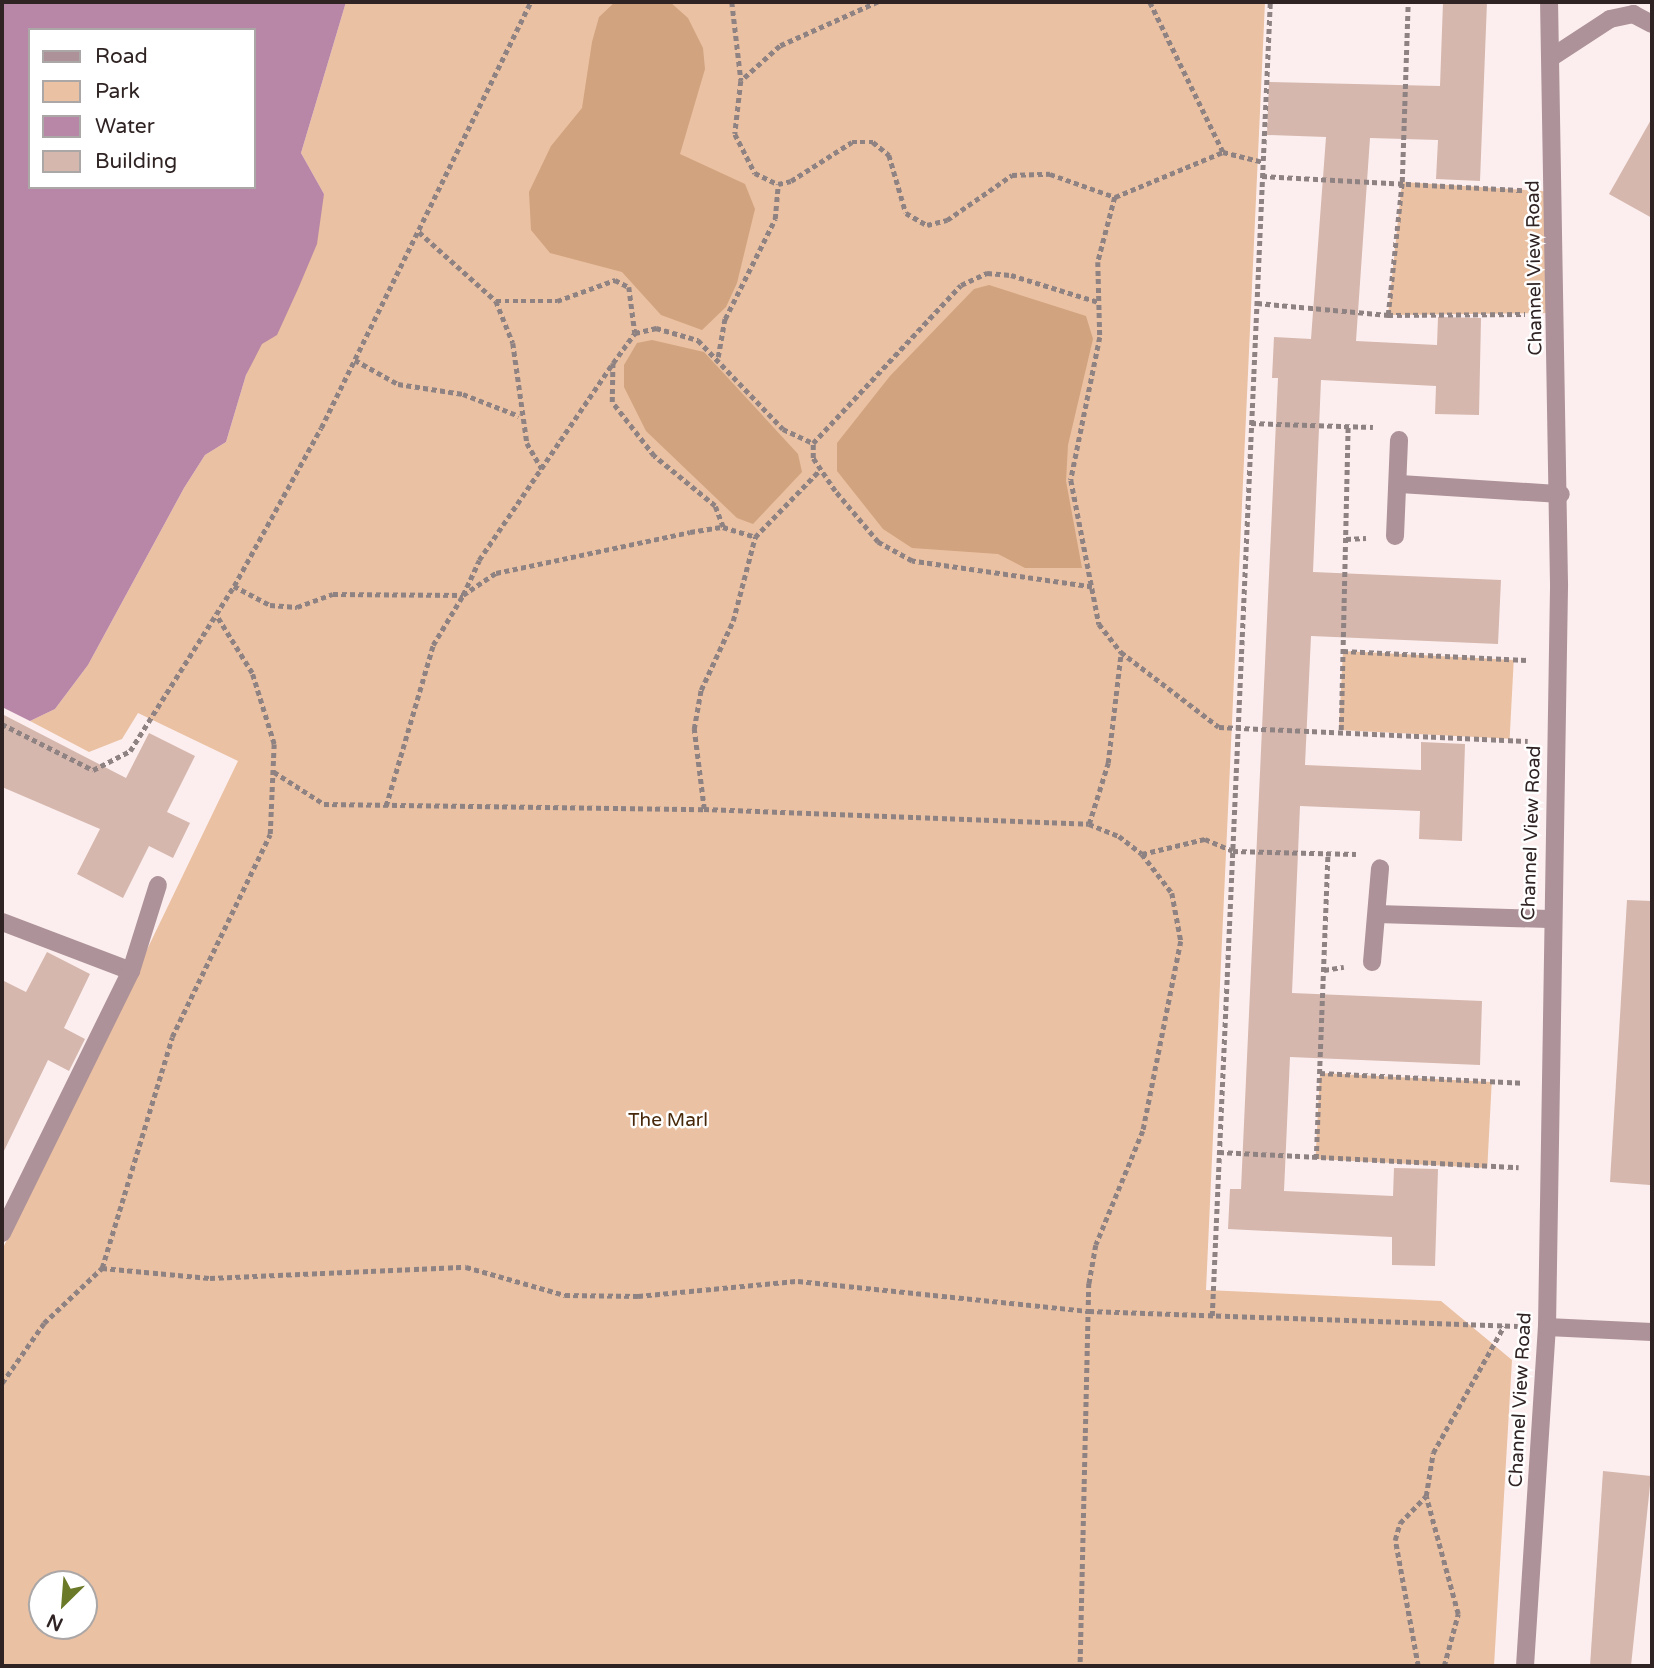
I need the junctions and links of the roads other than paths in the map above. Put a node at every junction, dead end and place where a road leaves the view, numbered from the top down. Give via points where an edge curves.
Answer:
1 (1549, 2) edge
2 (1652, 24) edge
3 (1552, 57) junction
4 (1399, 440) road end
5 (1400, 484) junction
6 (1561, 495) junction
7 (1395, 536) dead end
8 (1380, 868) road end
9 (158, 885) dead end
10 (1377, 914) junction
11 (1549, 919) junction
12 (2, 922) edge
13 (1372, 962) dead end
14 (131, 971) junction
15 (2, 1233) edge
16 (1547, 1327) junction
17 (1652, 1332) edge
18 (1525, 1666) edge

1 - 3 street, Channel View Road
2 - 3 street via 1633,15 1610,19
3 - 6 street, Channel View Road
4 - 5 street
5 - 6 street
5 - 7 street
6 - 11 street, Channel View Road
8 - 10 street
9 - 14 street
10 - 11 street
10 - 13 street
11 - 16 street, Channel View Road
12 - 14 street
14 - 15 street
16 - 17 street
16 - 18 street, Channel View Road

